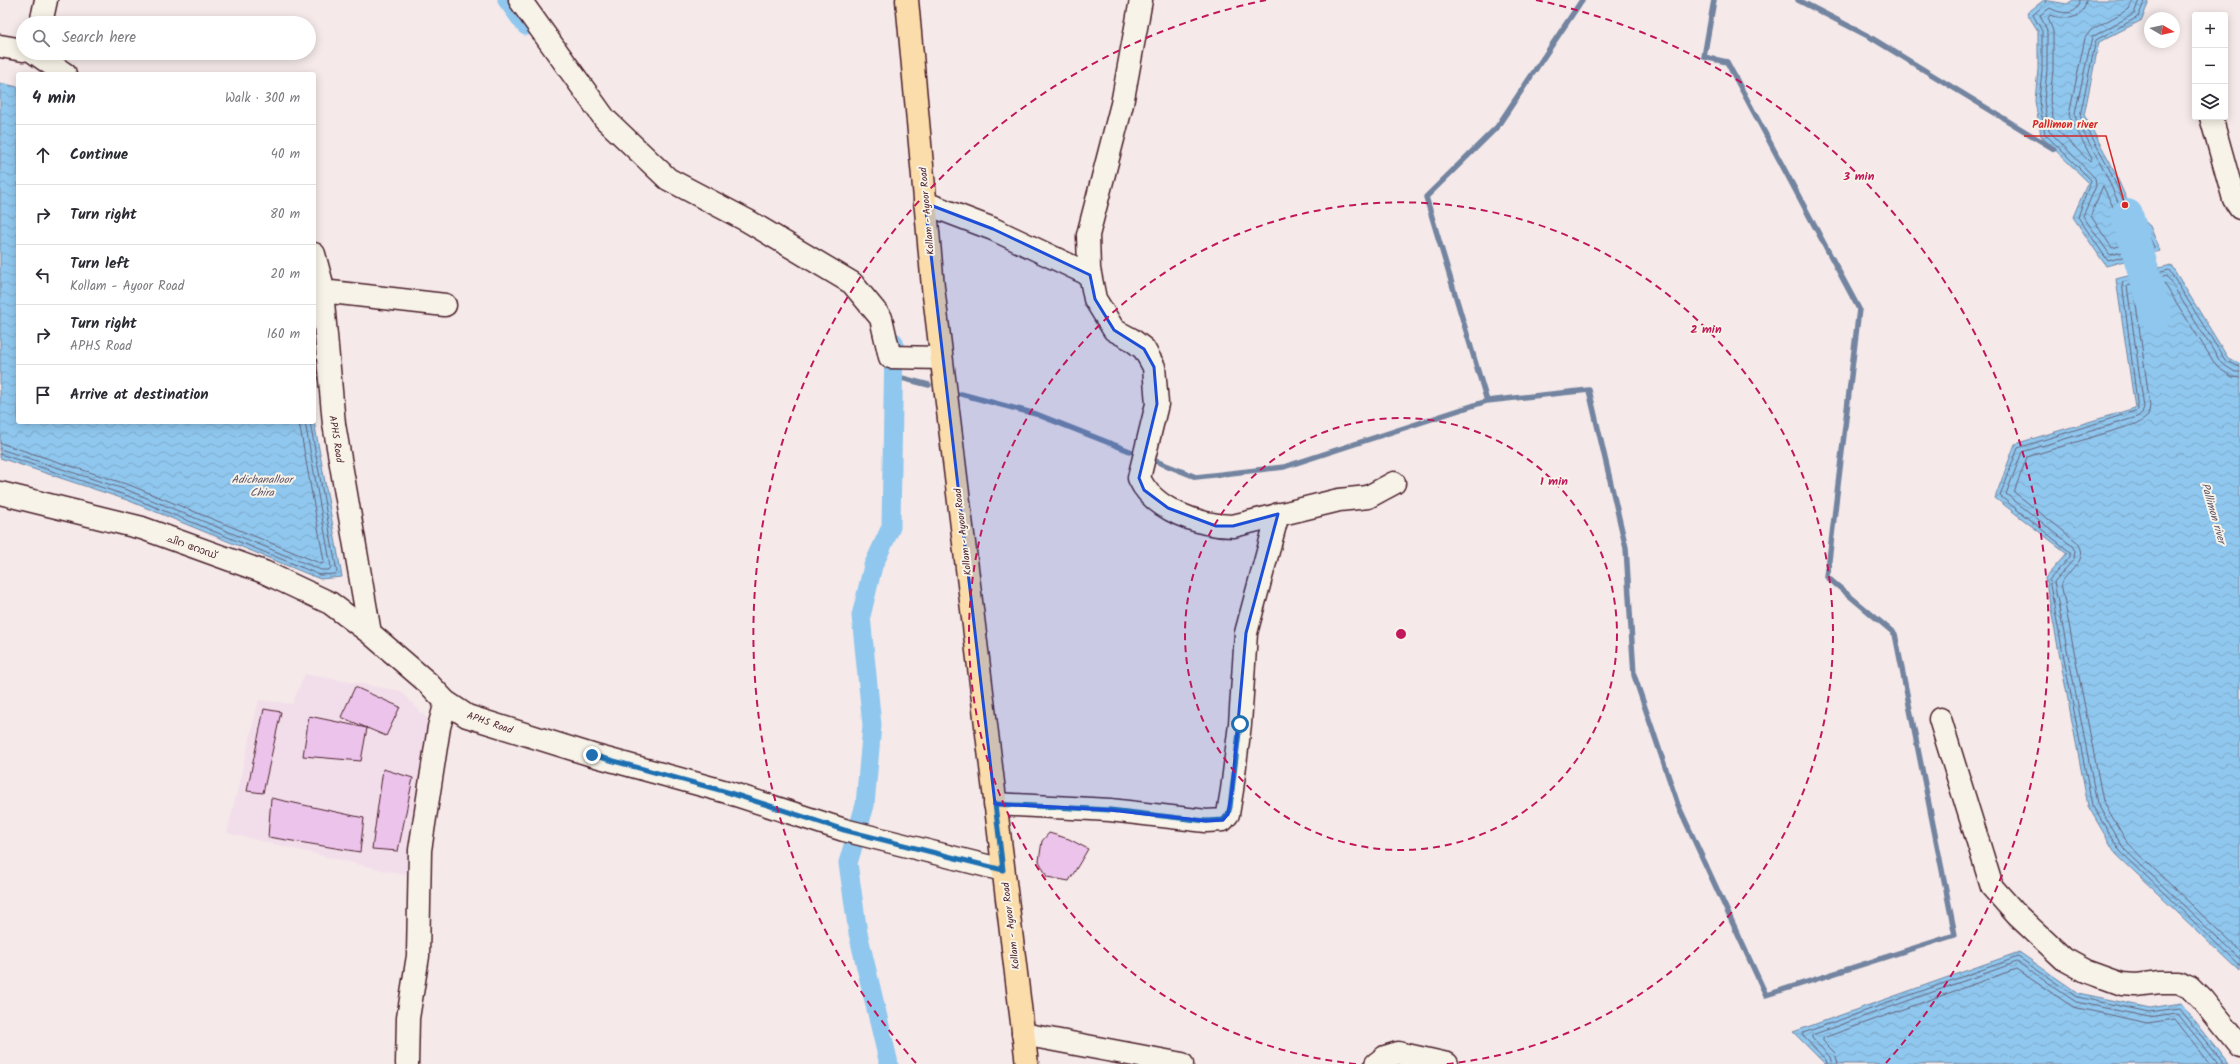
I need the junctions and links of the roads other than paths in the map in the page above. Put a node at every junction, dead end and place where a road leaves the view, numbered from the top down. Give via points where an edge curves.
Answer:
1 (46, 0) edge
2 (520, 0) edge
3 (907, 0) edge
4 (1141, 0) edge
5 (43, 16) edge
6 (0, 46) edge
7 (16, 49) edge
8 (45, 60) edge
9 (62, 72) edge
10 (2212, 120) edge
11 (926, 203) junction
12 (2240, 208) edge
13 (316, 263) edge
14 (1090, 275) junction
15 (322, 291) junction
16 (445, 305) dead end
17 (941, 358) junction
18 (1394, 483) dead end
19 (0, 493) edge
20 (1278, 514) junction
21 (370, 633) junction
22 (446, 702) junction
23 (1940, 719) dead end
24 (995, 804) junction
25 (1003, 870) junction
26 (1023, 1034) junction
27 (2240, 1046) edge
28 (407, 1064) edge
29 (1027, 1064) edge
30 (1182, 1064) edge
31 (1376, 1064) edge
32 (1447, 1064) edge

1 - 5 street
2 - 17 street via 604,119 668,179 748,221 852,283 881,318 890,357
3 - 11 main road, Kollam - Ayoor Road
4 - 14 street via 1122,104 1088,235
6 - 7 street
8 - 9 street
10 - 12 street via 2234,199
11 - 14 street via 993,229
11 - 17 main road, Kollam - Ayoor Road
13 - 15 street, APHS Road
14 - 20 street via 1095,299 1114,330 1144,349 1154,367 1157,404 1139,478 1144,490 1168,508 1216,526 1233,526
15 - 16 street
15 - 21 street, APHS Road via 334,424
17 - 24 main road, Kollam - Ayoor Road
18 - 20 street via 1368,497 1338,500
19 - 21 street, ചിറ റോഡ് via 142,528 264,572 330,603
20 - 24 street via 1246,633 1240,724 1230,807 1223,820 1206,821 1110,810
21 - 22 street, APHS Road
22 - 25 street, APHS Road via 467,716 592,755 727,792 865,836
22 - 28 street via 439,727 420,850 418,956 408,1018
23 - 27 street via 1992,888 2016,915 2064,959 2092,974 2122,984 2178,982 2190,987
24 - 25 main road, Kollam - Ayoor Road
25 - 26 main road, Kollam - Ayoor Road
26 - 29 main road, Kollam - Ayoor Road
26 - 30 street
31 - 32 street via 1385,1057 1398,1053

